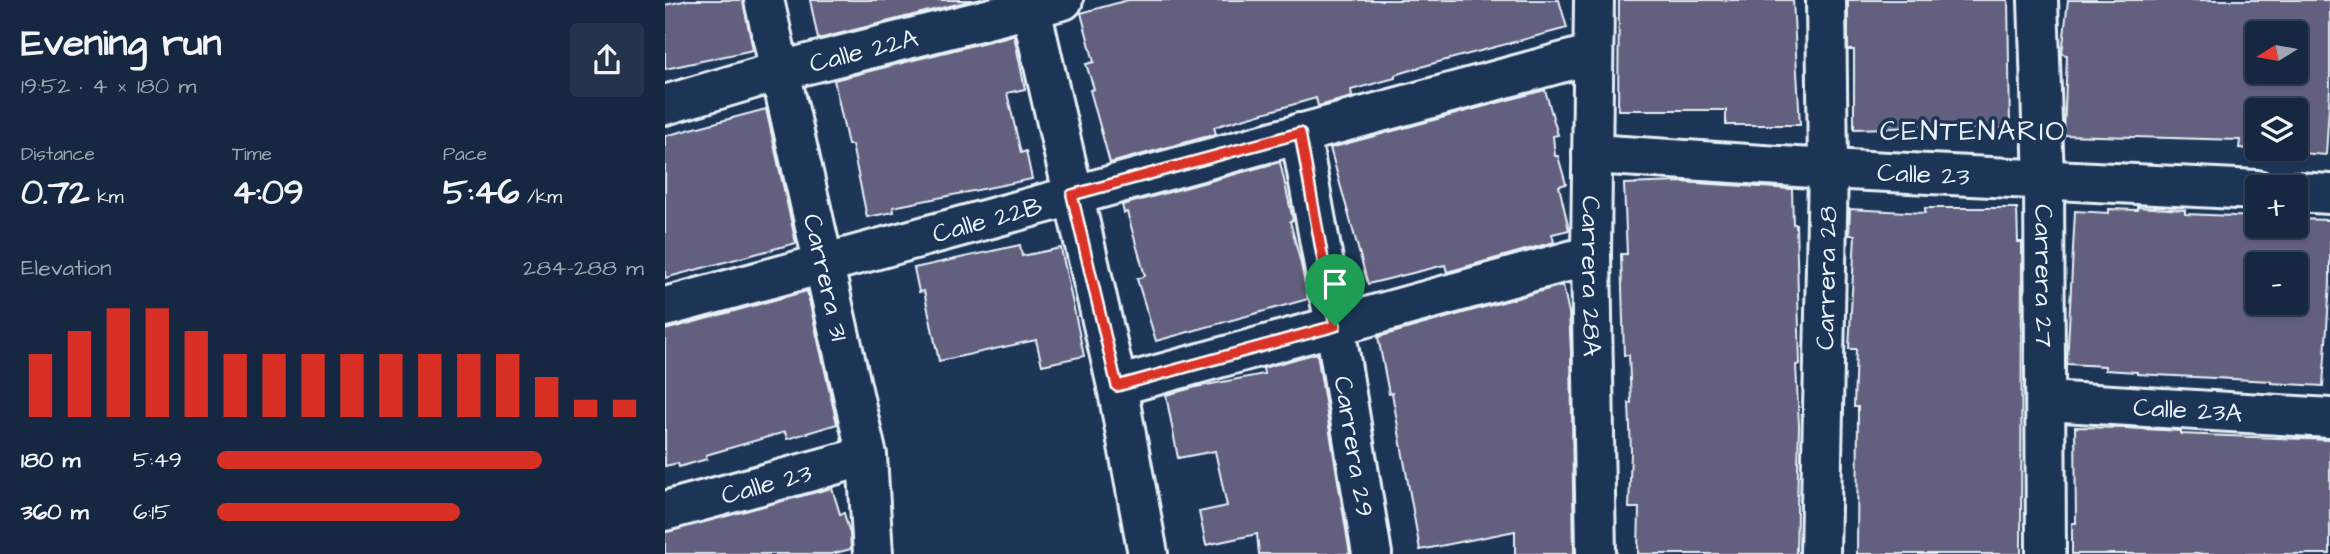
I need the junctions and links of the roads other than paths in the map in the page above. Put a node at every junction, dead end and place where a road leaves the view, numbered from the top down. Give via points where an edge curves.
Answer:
1 (764, 0) edge
2 (1594, 0) edge
3 (1826, 0) edge
4 (2038, 0) edge
5 (1041, 3) edge
6 (1593, 54) junction
7 (780, 71) junction
8 (665, 105) edge
9 (1300, 133) junction
10 (1592, 154) junction
11 (1828, 169) junction
12 (2044, 180) junction
13 (2245, 189) edge
14 (2308, 193) edge
15 (2330, 194) edge
16 (1072, 195) junction
17 (1591, 255) junction
18 (823, 262) junction
19 (665, 307) edge
20 (1335, 326) junction
21 (1117, 386) junction
22 (2046, 401) junction
23 (2330, 418) edge
24 (867, 456) junction
25 (665, 511) edge
26 (873, 554) edge
27 (1148, 554) edge
28 (1372, 554) edge
29 (1596, 554) edge
30 (1820, 554) edge
31 (2046, 554) edge

1 - 7 street, Carrera 31
2 - 6 street, Carrera 28A
3 - 11 street, Carrera 28
4 - 12 street, Carrera 27
5 - 7 street, Calle 22A
5 - 16 street
6 - 9 street, Calle 22B
6 - 10 street, Carrera 28A
7 - 8 street, Calle 22A
7 - 18 street, Carrera 31
9 - 16 street, Calle 22B
9 - 20 street, Carrera 29
10 - 11 street, Calle 23
10 - 17 street, Carrera 28A
11 - 12 street, Calle 23
11 - 30 street, Carrera 28
12 - 13 street, Calle 23
12 - 22 street, Carrera 27
14 - 15 street
16 - 18 street, Calle 22B
16 - 21 street
17 - 20 street
17 - 29 street, Carrera 28A
18 - 19 street, Calle 22B
18 - 24 street, Carrera 31
20 - 21 street
20 - 28 street, Carrera 29
21 - 27 street
22 - 23 street, Calle 23A
22 - 31 street, Carrera 27
24 - 25 street, Calle 23
24 - 26 street, Carrera 31

